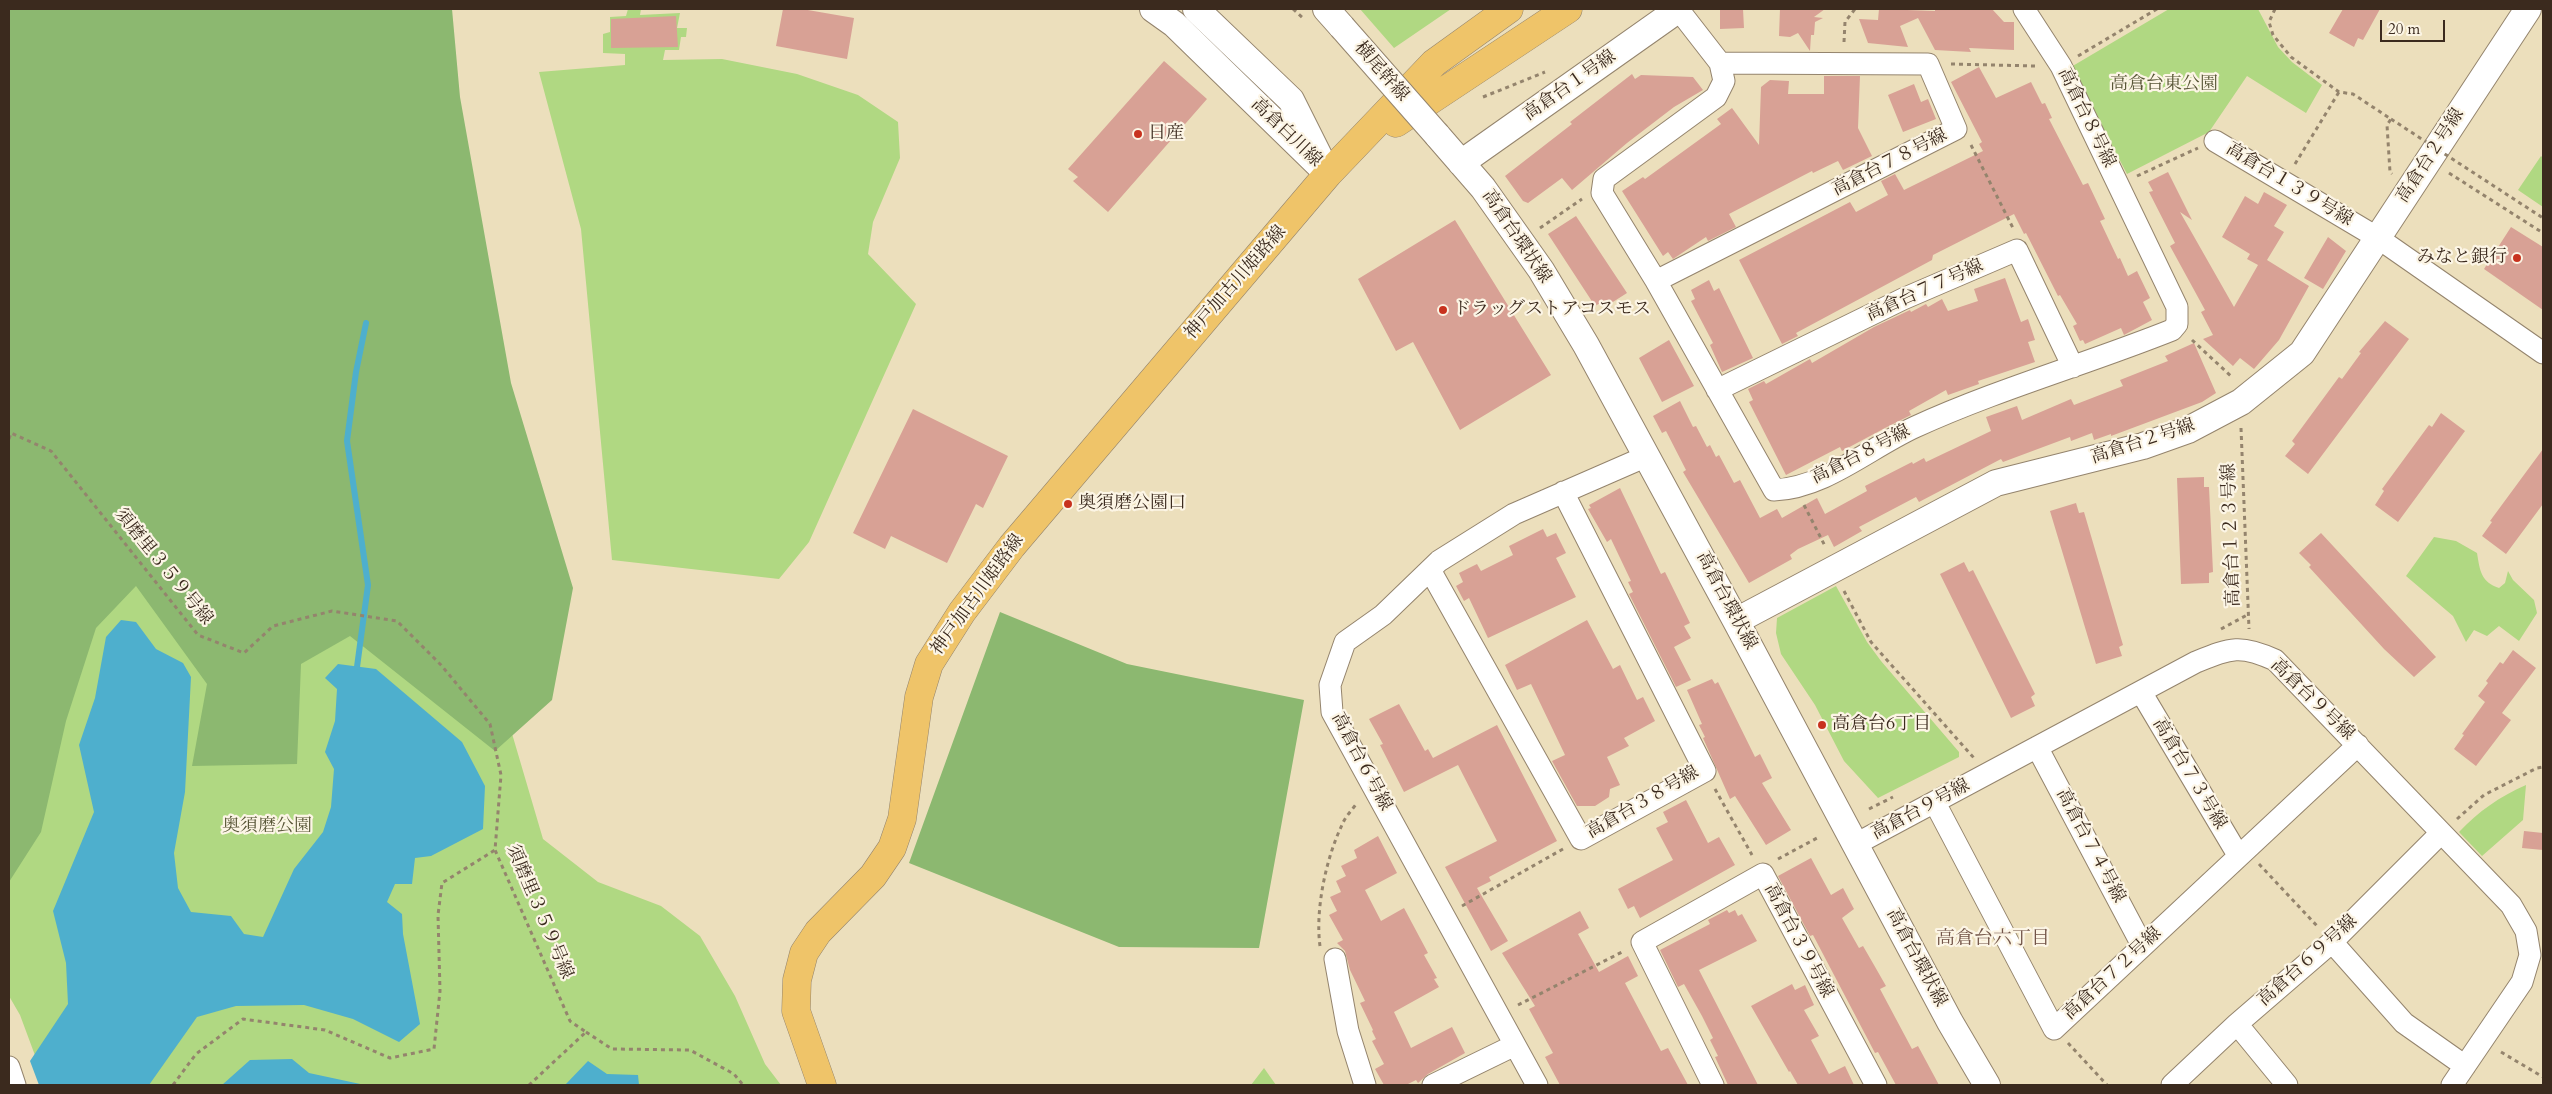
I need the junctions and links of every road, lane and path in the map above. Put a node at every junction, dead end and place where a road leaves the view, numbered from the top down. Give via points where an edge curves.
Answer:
1 (1153, 9) edge
2 (1196, 9) edge
3 (1509, 9) edge
4 (1568, 9) edge
5 (1679, 9) edge
6 (1855, 9) edge
7 (2024, 9) edge
8 (2157, 9) edge
9 (2275, 9) edge
10 (2528, 9) edge
11 (1334, 18) edge
12 (1843, 62) junction
13 (1720, 63) junction
14 (1928, 64) junction
15 (2061, 66) junction
16 (1548, 71) dead end
17 (2339, 92) junction
18 (1476, 100) dead end
19 (2392, 119) junction
20 (1956, 129) junction
21 (1437, 135) joint
22 (2215, 141) joint
23 (1461, 163) junction
24 (2446, 171) dead end
25 (2390, 172) dead end
26 (1328, 174) junction
27 (2284, 182) junction
28 (1603, 184) junction
29 (2118, 184) junction
30 (2543, 218) edge
31 (1533, 232) dead end
32 (2543, 233) edge
33 (2378, 238) junction
34 (2017, 250) junction
35 (1656, 280) junction
36 (2177, 324) junction
37 (2543, 353) edge
38 (2073, 367) junction
39 (2240, 383) dead end
40 (1717, 390) junction
41 (2241, 420) dead end
42 (9, 439) edge
43 (1647, 456) junction
44 (1796, 488) junction
45 (1563, 492) junction
46 (1829, 554) dead end
47 (1430, 570) junction
48 (1840, 584) dead end
49 (1736, 621) junction
50 (2250, 649) junction
51 (2141, 692) junction
52 (2358, 745) junction
53 (2037, 747) junction
54 (1974, 758) dead end
55 (2543, 767) edge
56 (1705, 771) junction
57 (1372, 784) junction
58 (1935, 803) junction
59 (2442, 833) junction
60 (1819, 837) dead end
61 (1581, 839) junction
62 (1856, 844) junction
63 (495, 850) junction
64 (2242, 852) junction
65 (1763, 874) junction
66 (1444, 916) junction
67 (1642, 942) junction
68 (2332, 942) junction
69 (2142, 945) junction
70 (1327, 955) joint
71 (1499, 1015) junction
72 (2237, 1024) junction
73 (2054, 1029) junction
74 (586, 1032) junction
75 (2482, 1041) junction
76 (1515, 1045) junction
77 (2465, 1066) junction
78 (9, 1067) edge
79 (2543, 1077) edge
80 (16, 1085) edge
81 (173, 1085) edge
82 (529, 1085) edge
83 (743, 1085) edge
84 (822, 1085) edge
85 (1365, 1085) edge
86 (1433, 1085) edge
87 (1537, 1085) edge
88 (1713, 1085) edge
89 (1876, 1085) edge
90 (1987, 1085) edge
91 (2107, 1085) edge
92 (2172, 1085) edge
93 (2287, 1085) edge
94 (2452, 1085) edge

1 - 26 street, 高倉白川線 via 1174,24
2 - 26 street, 高倉白川線 via 1291,100
3 - 26 main road, 神戸加古川姫路線 via 1434,63
4 - 26 main road, 神戸加古川姫路線 via 1396,123
5 - 13 street
5 - 23 street, 高倉台１号線
6 - 12 path via 1845,22
7 - 15 street, 高倉台８号線
8 - 15 path
9 - 17 path via 2268,22 2273,35 2291,57
10 - 33 street, 高倉台２号線
11 - 21 street, 横尾幹線, bridge
12 - 13 street
12 - 14 street
13 - 28 street via 1724,81 1716,97 1604,179
14 - 15 path
14 - 20 street, 高倉台７８号線
15 - 29 street, 高倉台８号線
16 - 18 path
17 - 19 path via 2353,94
17 - 27 path
19 - 25 path via 2387,125
19 - 30 path, bridge
20 - 34 path via 1972,146 2017,237
20 - 35 street, 高倉台７８号線
21 - 23 street, 高倉台環状線
22 - 27 street, 高倉台１３９号線
22 - 29 path, 高倉台１３９号線
23 - 43 street, 高倉台環状線 via 1483,188 1540,270
24 - 32 path
26 - 84 main road, 神戸加古川姫路線 via 1012,546 962,612 929,664 919,697 902,819 892,848 873,876 818,932 804,954 797,980 796,1011
27 - 33 street, 高倉台１３９号線
28 - 31 path
28 - 35 street, 高倉台８号線 via 1602,193
29 - 36 street, 高倉台８号線 via 2177,307
33 - 37 street, 高倉台１３９号線
33 - 49 street, 高倉台２号線 via 2302,353 2241,402 2188,430 2143,446 1996,483
34 - 38 street
34 - 40 street, 高倉台７７号線 via 1903,300
35 - 40 street, 高倉台８号線
36 - 38 street, 高倉台８号線 via 2164,333
36 - 39 path
38 - 44 street, 高倉台８号線 via 1915,427 1829,474
40 - 44 street, 高倉台８号線 via 1774,490
41 - 50 path, 高倉台１２３号線
42 - 63 path, 須磨里３５９号線 via 10,433 51,450 198,635 244,653 274,626 332,610 397,620 441,665 490,724 501,776
43 - 45 street, 高倉台６号線
43 - 49 street, 高倉台環状線
44 - 46 path
45 - 47 street, 高倉台６号線 via 1514,514
45 - 56 street, 高倉台３８号線
47 - 57 street, 高倉台６号線 via 1383,615 1345,642 1330,685 1332,712
47 - 61 street, 高倉台３８号線
48 - 54 path via 1871,642
49 - 62 street, 高倉台環状線
50 - 51 street, 高倉台９号線 via 2227,650 2196,662
50 - 52 street, 高倉台９号線 via 2275,660
51 - 53 street, 高倉台９号線
51 - 64 street, 高倉台７３号線
52 - 59 street, 高倉台９号線
52 - 64 street, 高倉台７２号線
53 - 58 street, 高倉台９号線
53 - 69 street, 高倉台７４号線
55 - 59 path via 2484,795
56 - 61 street, 高倉台３８号線
56 - 65 path
57 - 66 street, 高倉台６号線
57 - 70 path via 1342,824 1322,884 1317,930
58 - 62 street, 高倉台９号線
58 - 73 street, 高倉台７２号線
59 - 68 street, 高倉台６９号線
59 - 75 street, 高倉台９号線 via 2510,905 2529,942 2530,955 2522,982
60 - 65 path via 1774,862
61 - 66 path
62 - 90 street, 高倉台環状線
63 - 74 path, 須磨里３５９号線 via 570,1021
63 - 81 path via 442,883 438,914 440,991 434,1048 390,1058 325,1030 243,1019 196,1054
64 - 68 path
64 - 69 street, 高倉台７２号線
65 - 67 street, 高倉台３９号線
65 - 89 street, 高倉台３９号線
66 - 71 street, 高倉台６号線
67 - 71 path
67 - 88 street
68 - 72 street, 高倉台６９号線
68 - 77 street via 2404,1023
69 - 73 street, 高倉台７２号線
70 - 85 street
71 - 76 street, 高倉台６号線
72 - 92 street, 高倉台６９号線
72 - 93 street
73 - 91 path
74 - 82 path
74 - 83 path, 須磨里３５９号線 via 612,1050 690,1050 734,1074
75 - 77 street, 高倉台９号線
75 - 79 path
76 - 86 street
76 - 87 street, 高倉台６号線
77 - 94 street, 高倉台９号線
78 - 80 street

